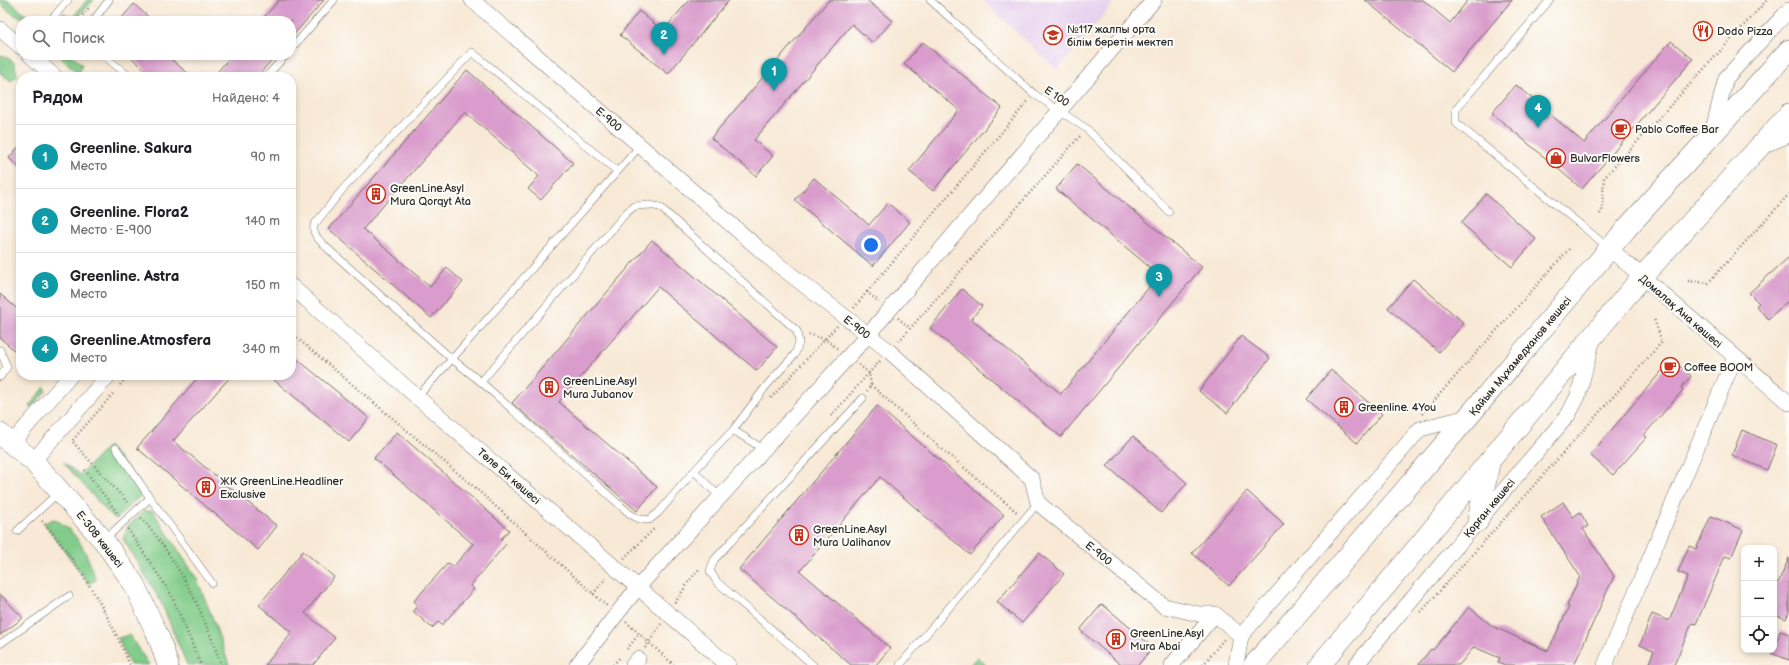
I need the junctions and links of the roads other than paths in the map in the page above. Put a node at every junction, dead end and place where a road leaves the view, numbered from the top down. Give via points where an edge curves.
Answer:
1 (68, 0) edge
2 (108, 0) edge
3 (334, 0) edge
4 (472, 0) edge
5 (930, 0) edge
6 (1154, 0) edge
7 (1550, 0) edge
8 (1789, 10) edge
9 (54, 16) edge
10 (97, 16) edge
11 (0, 29) edge
12 (16, 43) edge
13 (296, 43) edge
14 (1789, 50) edge
15 (36, 60) edge
16 (109, 60) edge
17 (281, 60) edge
18 (49, 72) edge
19 (124, 72) edge
20 (271, 72) edge
21 (1058, 110) junction
22 (1789, 114) edge
23 (1789, 135) edge
24 (1711, 137) junction
25 (640, 146) junction
26 (1759, 147) junction
27 (617, 171) junction
28 (1169, 212) dead end
29 (1610, 249) junction
30 (1642, 277) junction
31 (296, 290) edge
32 (868, 335) junction
33 (1594, 335) junction
34 (0, 350) edge
35 (1735, 357) junction
36 (452, 358) junction
37 (0, 377) edge
38 (66, 380) edge
39 (105, 380) edge
40 (481, 382) junction
41 (417, 397) junction
42 (863, 398) dead end
43 (1789, 403) edge
44 (1468, 418) junction
45 (733, 430) junction
46 (6, 439) edge
47 (116, 448) dead end
48 (763, 449) junction
49 (34, 461) junction
50 (1489, 461) junction
51 (694, 471) junction
52 (61, 490) junction
53 (720, 497) junction
54 (150, 498) junction
55 (1038, 503) junction
56 (1478, 521) junction
57 (17, 531) dead end
58 (104, 541) junction
59 (212, 583) dead end
60 (638, 587) junction
61 (69, 596) dead end
62 (1215, 614) junction
63 (1241, 636) junction
64 (0, 644) edge
65 (168, 665) edge
66 (577, 665) edge
67 (728, 665) edge
68 (813, 665) edge
69 (900, 665) edge
70 (1172, 665) edge
71 (1236, 665) edge
72 (1254, 665) edge
73 (1320, 665) edge
74 (1356, 665) edge
75 (1605, 665) edge

1 - 9 lane
2 - 10 lane
3 - 13 lane
4 - 25 street, E-900
5 - 21 lane, E 100 via 1034,94
6 - 21 street
7 - 29 lane via 1456,110 1456,123
8 - 24 street via 1726,78
11 - 12 street
14 - 24 main road, Қайым Мұхамедханов көшесі
15 - 18 street
16 - 19 lane
17 - 20 lane
21 - 28 lane, E 100 via 1087,129
21 - 32 street
22 - 26 main road
23 - 26 street
24 - 29 main road, Қайым Мұхамедханов көшесі
25 - 27 lane
25 - 32 street, E-900 via 772,260
26 - 30 main road
27 - 36 lane
27 - 36 lane via 472,52 343,189 314,225 315,235
29 - 30 street, Домалақ Ана көшесі
29 - 44 main road, Қайым Мұхамедханов көшесі
30 - 33 main road
30 - 35 street, Домалақ Ана көшесі
31 - 41 street, Төле Би көшесі
32 - 48 street
32 - 55 street, E-900 via 1032,479
33 - 50 main road
33 - 56 street, Қорған көшесі via 1578,396 1568,415
34 - 37 lane via 7,367
35 - 43 street, Домалақ Ана көшесі
35 - 75 street
36 - 40 lane
36 - 41 lane
38 - 46 street
39 - 49 street
40 - 45 lane via 627,212 635,206 655,206 660,207 797,331 799,343 795,354 767,385
40 - 51 lane via 630,514 639,519 649,520 658,513
41 - 60 street, Төле Би көшесі
42 - 68 lane via 714,560 710,571 717,582
44 - 63 street via 1420,429
44 - 72 main road, Қайым Мұхамедханов көшесі
45 - 48 lane
45 - 51 lane
46 - 49 main road, Е-308 көшесі
47 - 54 lane
48 - 53 street
49 - 52 main road, Е-308 көшесі
50 - 56 main road
50 - 73 main road
51 - 53 lane
52 - 57 lane
52 - 58 main road, Е-308 көшесі
53 - 60 street
54 - 58 lane
54 - 59 lane
55 - 62 street, E-900 via 1164,606 1199,614
55 - 69 lane
56 - 74 street, Қорған көшесі
58 - 65 main road, Е-308 көшесі via 134,584 159,638
60 - 66 street
60 - 67 street, Төле Би көшесі
61 - 64 lane
62 - 63 street
62 - 70 street
63 - 71 street

